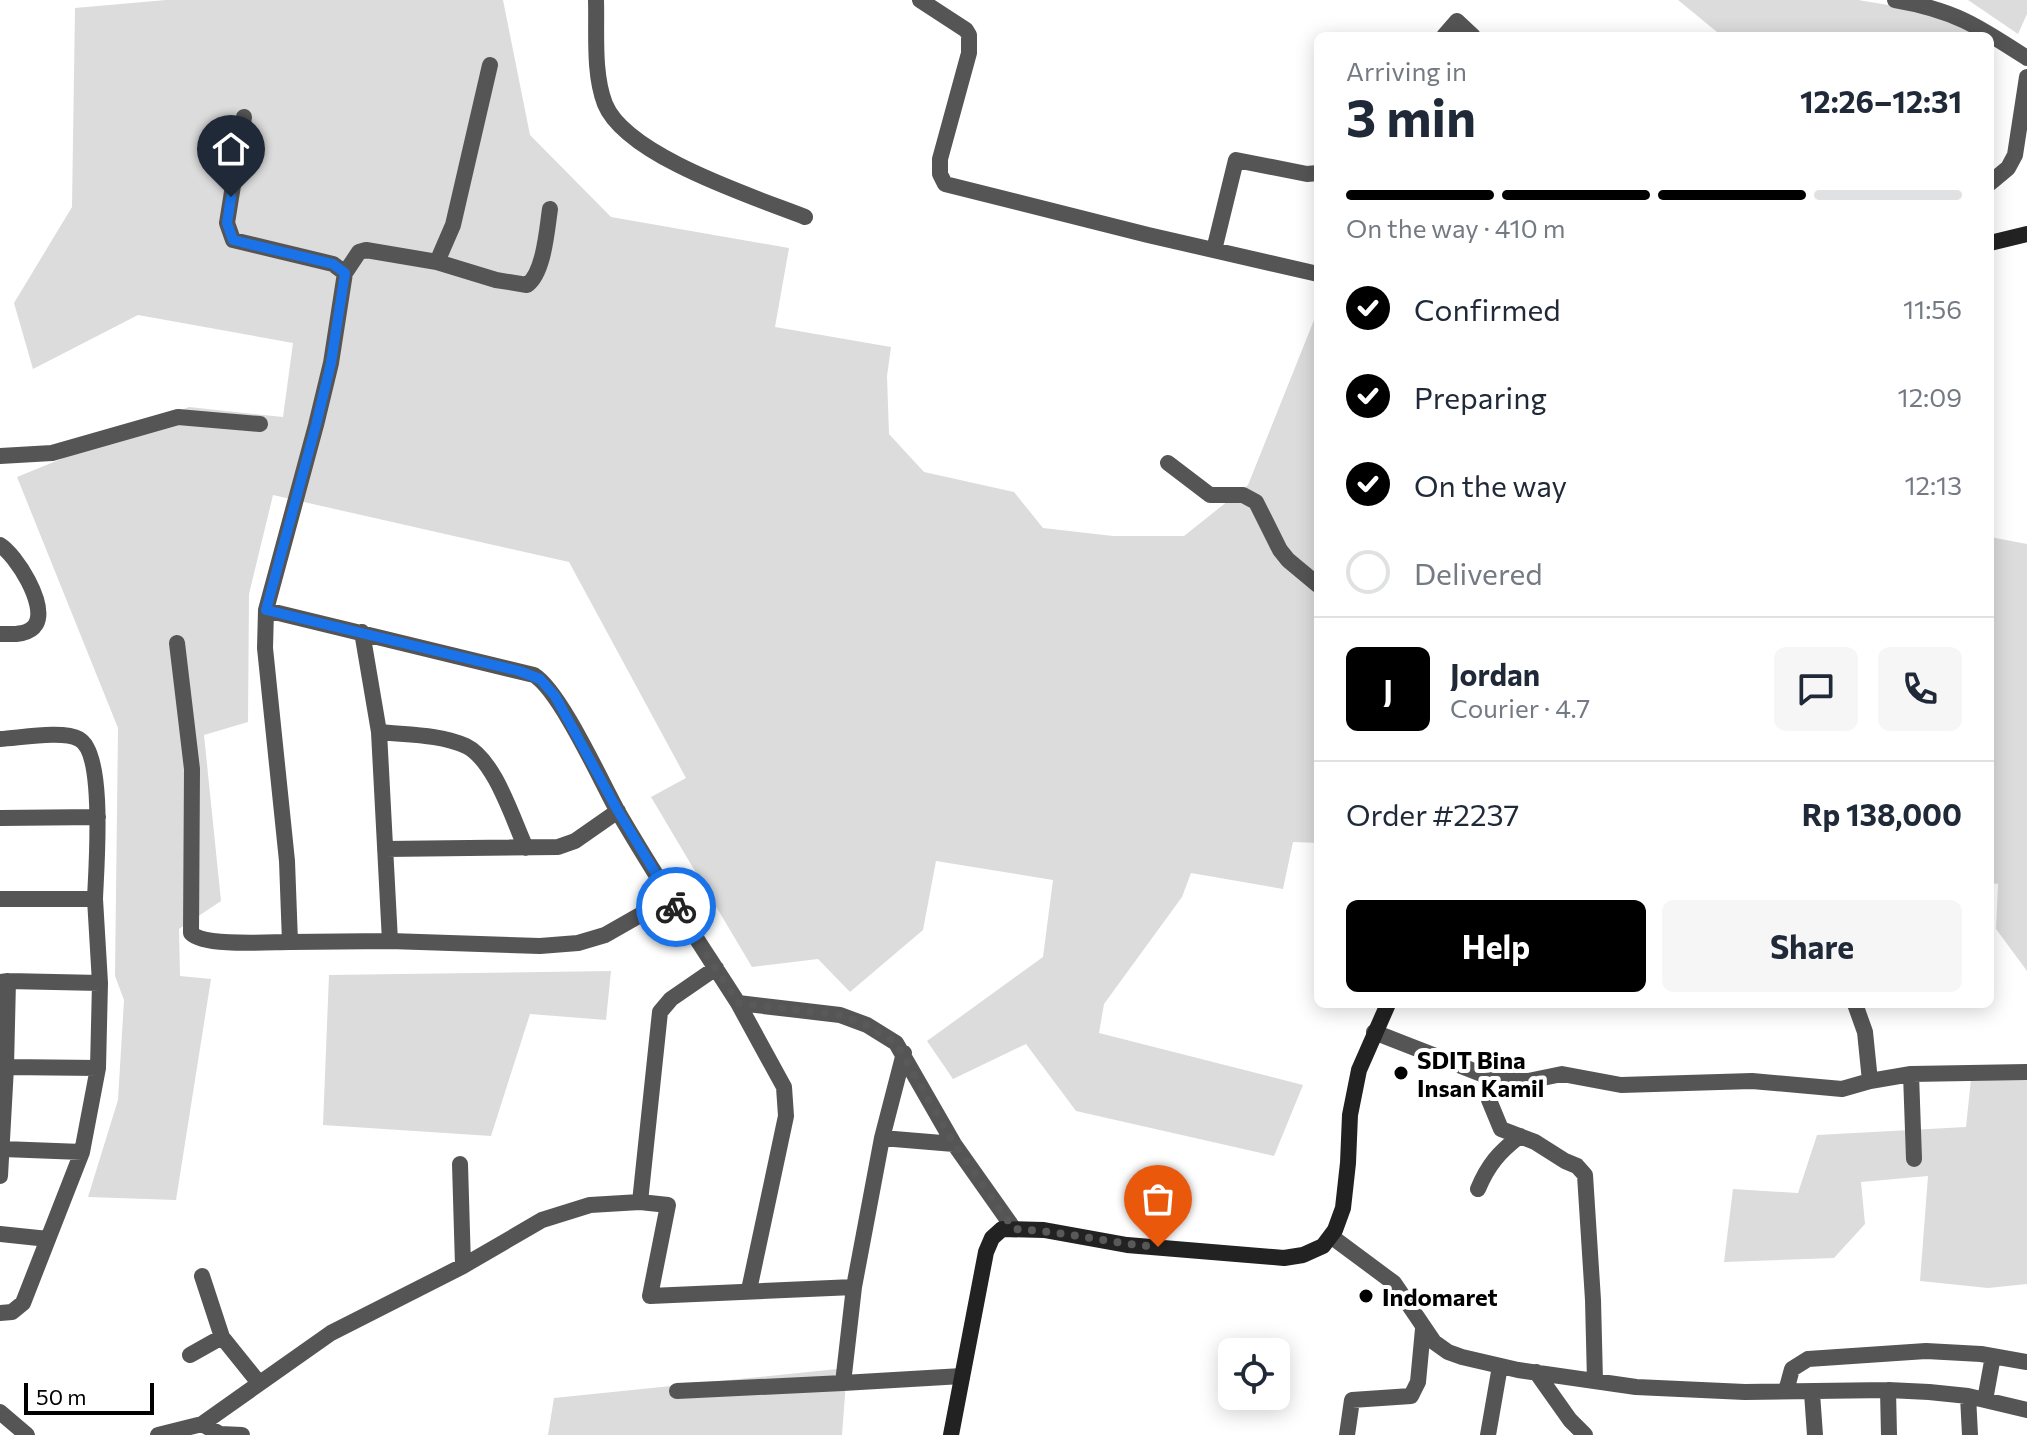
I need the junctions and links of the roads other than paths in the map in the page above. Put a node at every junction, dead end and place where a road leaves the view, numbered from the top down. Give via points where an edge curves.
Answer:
1 (596, 0) edge
2 (920, 0) edge
3 (1895, 0) edge
4 (1447, 32) edge
5 (1469, 32) edge
6 (1987, 32) edge
7 (1994, 37) edge
8 (2027, 58) edge
9 (490, 65) dead end
10 (2027, 77) edge
11 (244, 117) dead end
12 (1314, 173) edge
13 (1994, 180) edge
14 (550, 209) dead end
15 (805, 217) dead end
16 (2027, 234) edge
17 (1994, 242) edge
18 (1214, 250) junction
19 (437, 262) junction
20 (345, 273) junction
21 (1314, 273) edge
22 (260, 424) dead end
23 (0, 456) edge
24 (1168, 463) dead end
25 (0, 545) edge
26 (1314, 582) edge
27 (266, 610) junction
28 (362, 632) junction
29 (0, 634) edge
30 (177, 643) dead end
31 (379, 732) junction
32 (0, 739) edge
33 (618, 811) junction
34 (98, 817) junction
35 (0, 818) edge
36 (526, 848) junction
37 (385, 849) junction
38 (670, 898) junction
39 (0, 899) edge
40 (95, 899) junction
41 (390, 941) junction
42 (290, 942) junction
43 (716, 968) junction
44 (4, 982) edge
45 (100, 983) junction
46 (738, 1003) junction
47 (1386, 1008) edge
48 (1856, 1008) edge
49 (1374, 1032) junction
50 (904, 1053) junction
51 (6, 1067) junction
52 (98, 1068) junction
53 (2027, 1072) edge
54 (1911, 1074) junction
55 (1497, 1080) junction
56 (1870, 1081) junction
57 (1520, 1136) junction
58 (882, 1138) junction
59 (954, 1144) junction
60 (3, 1149) junction
61 (82, 1152) junction
62 (1914, 1159) dead end
63 (460, 1164) dead end
64 (0, 1176) edge
65 (1478, 1189) dead end
66 (640, 1202) junction
67 (1014, 1229) junction
68 (0, 1234) edge
69 (1332, 1237) junction
70 (48, 1239) junction
71 (463, 1266) junction
72 (202, 1276) dead end
73 (854, 1287) junction
74 (749, 1290) junction
75 (0, 1313) edge
76 (1423, 1329) junction
77 (222, 1337) junction
78 (190, 1355) dead end
79 (1993, 1356) junction
80 (2027, 1362) edge
81 (1500, 1366) junction
82 (1536, 1372) junction
83 (962, 1376) junction
84 (1595, 1381) junction
85 (259, 1383) junction
86 (843, 1383) junction
87 (1888, 1390) junction
88 (677, 1391) dead end
89 (1786, 1391) junction
90 (1812, 1393) junction
91 (1968, 1396) junction
92 (1985, 1400) junction
93 (2027, 1410) edge
94 (0, 1412) edge
95 (202, 1424) junction
96 (27, 1435) edge
97 (158, 1435) edge
98 (242, 1435) edge
99 (951, 1435) edge
100 (1347, 1435) edge
101 (1488, 1435) edge
102 (1585, 1435) edge
103 (1815, 1435) edge
104 (1889, 1435) edge
105 (1970, 1435) edge

1 - 15 street via 600,89 618,125 683,166
2 - 18 street via 966,30 970,40 940,159 945,184
3 - 6 street via 1950,12
4 - 5 street via 1457,21
7 - 8 street
9 - 19 street via 453,225
10 - 13 street via 2015,155
11 - 20 street via 227,223 233,240 333,264
12 - 18 street via 1236,160
14 - 19 street via 543,253 534,280 527,285
16 - 17 street
18 - 21 street
19 - 20 street via 366,250
20 - 27 street via 331,363
22 - 23 street via 178,417 52,453
24 - 26 street via 1210,495 1243,495 1256,502 1288,560
25 - 29 street via 21,569 38,609 31,629
27 - 28 street
27 - 42 street
28 - 31 street
28 - 33 street via 540,679 555,696
30 - 42 street via 192,769 191,933 218,941
31 - 36 street via 441,739 473,750 495,779
31 - 37 street
32 - 34 street via 81,739 94,760
33 - 36 street via 568,844
33 - 38 street
34 - 35 street
34 - 40 street
36 - 37 street
37 - 41 street
38 - 41 street via 605,935 578,943
38 - 43 street
39 - 40 street
40 - 45 street
41 - 42 street
43 - 46 street
43 - 66 street via 660,1012
44 - 45 street
44 - 51 street
45 - 52 street
46 - 50 street via 840,1015 867,1025
46 - 74 street via 787,1098
47 - 49 street
48 - 56 street via 1865,1032
49 - 55 street
49 - 69 street via 1353,1092 1343,1208
50 - 58 street
50 - 59 street
51 - 52 street
51 - 60 street
52 - 61 street
53 - 54 street
54 - 56 street
54 - 62 street
55 - 56 street via 1562,1074 1621,1085 1752,1081 1842,1089
55 - 57 street via 1489,1100 1501,1129
57 - 65 street via 1487,1167
57 - 84 street via 1585,1175
58 - 59 street
58 - 73 street
59 - 67 street
60 - 61 street
60 - 64 street
61 - 70 street
63 - 71 street
66 - 71 street via 563,1211
66 - 74 street via 668,1205 650,1296
67 - 69 street via 1284,1258 1313,1252
67 - 83 street via 1002,1229 989,1244
68 - 70 street
69 - 76 street via 1394,1283
70 - 75 street via 23,1303
71 - 85 street via 331,1333
72 - 77 street
73 - 74 street
73 - 86 street
76 - 81 street via 1448,1352
76 - 100 street via 1415,1392 1352,1400
77 - 78 street
77 - 85 street
79 - 80 street
79 - 89 street via 1926,1351 1808,1359 1792,1369
79 - 92 street
81 - 82 street
81 - 101 street
82 - 84 street
82 - 102 street
83 - 86 street
83 - 99 street
84 - 89 street
85 - 95 street
86 - 88 street
87 - 90 street
87 - 91 street
87 - 104 street
89 - 90 street
90 - 103 street
91 - 92 street
91 - 105 street
92 - 93 street
94 - 96 street
95 - 97 street
95 - 98 street via 220,1434

